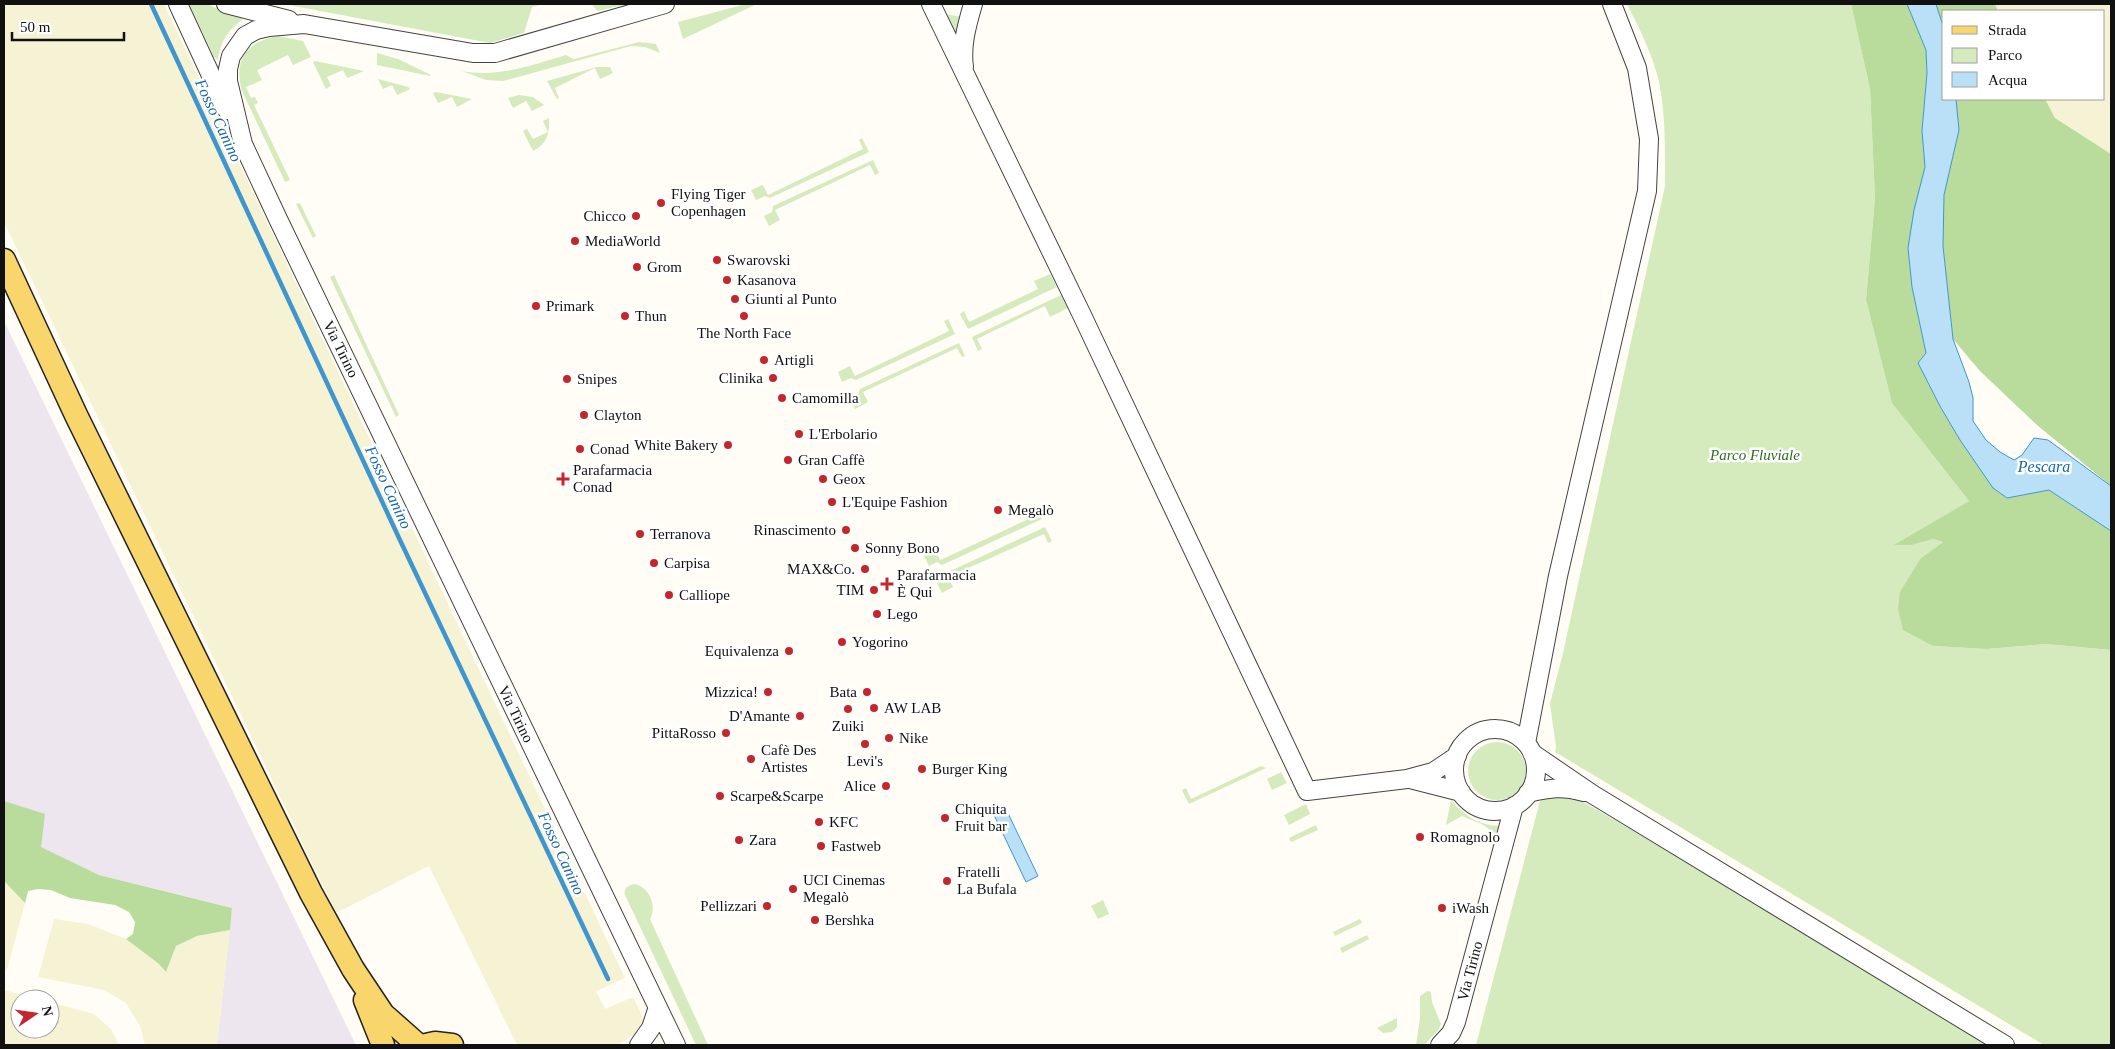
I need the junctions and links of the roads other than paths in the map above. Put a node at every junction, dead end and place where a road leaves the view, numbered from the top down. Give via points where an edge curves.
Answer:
1 (178, 4) edge
2 (226, 4) edge
3 (665, 4) edge
4 (931, 4) edge
5 (973, 4) edge
6 (1612, 4) edge
7 (304, 24) junction
8 (964, 75) junction
9 (243, 144) junction
10 (4, 260) edge
11 (1529, 748) junction
12 (1457, 756) junction
13 (1408, 779) junction
14 (1461, 792) junction
15 (1528, 794) junction
16 (1592, 794) junction
17 (1514, 806) junction
18 (353, 969) junction
19 (657, 1010) junction
20 (383, 1045) edge
21 (418, 1045) edge
22 (426, 1045) edge
23 (452, 1045) edge
24 (639, 1045) edge
25 (676, 1045) edge
26 (1440, 1045) edge
27 (2006, 1045) edge

1 - 9 street
2 - 7 street
3 - 7 street, Via Tirino via 495,53 464,52
4 - 8 street
5 - 8 street via 962,52
6 - 11 street via 1637,68 1649,139 1647,191 1558,576
7 - 9 street, Via Tirino via 251,32 241,40 231,56 228,81
8 - 13 street via 1081,313 1307,790
9 - 19 street, Via Tirino
10 - 18 main road via 76,416 302,875
11 - 12 street via 1516,735 1494,729 1471,737
11 - 15 street via 1536,774
11 - 16 street
12 - 13 street via 1433,772
12 - 14 street via 1454,774
13 - 14 street
14 - 17 street via 1473,804 1489,810
15 - 16 street via 1554,787
15 - 17 street
16 - 27 street
17 - 26 street, Via Tirino via 1456,1022
18 - 20 main road
18 - 21 main road via 383,1014
19 - 24 street via 651,1028
19 - 25 street, Via Tirino
22 - 23 main road

